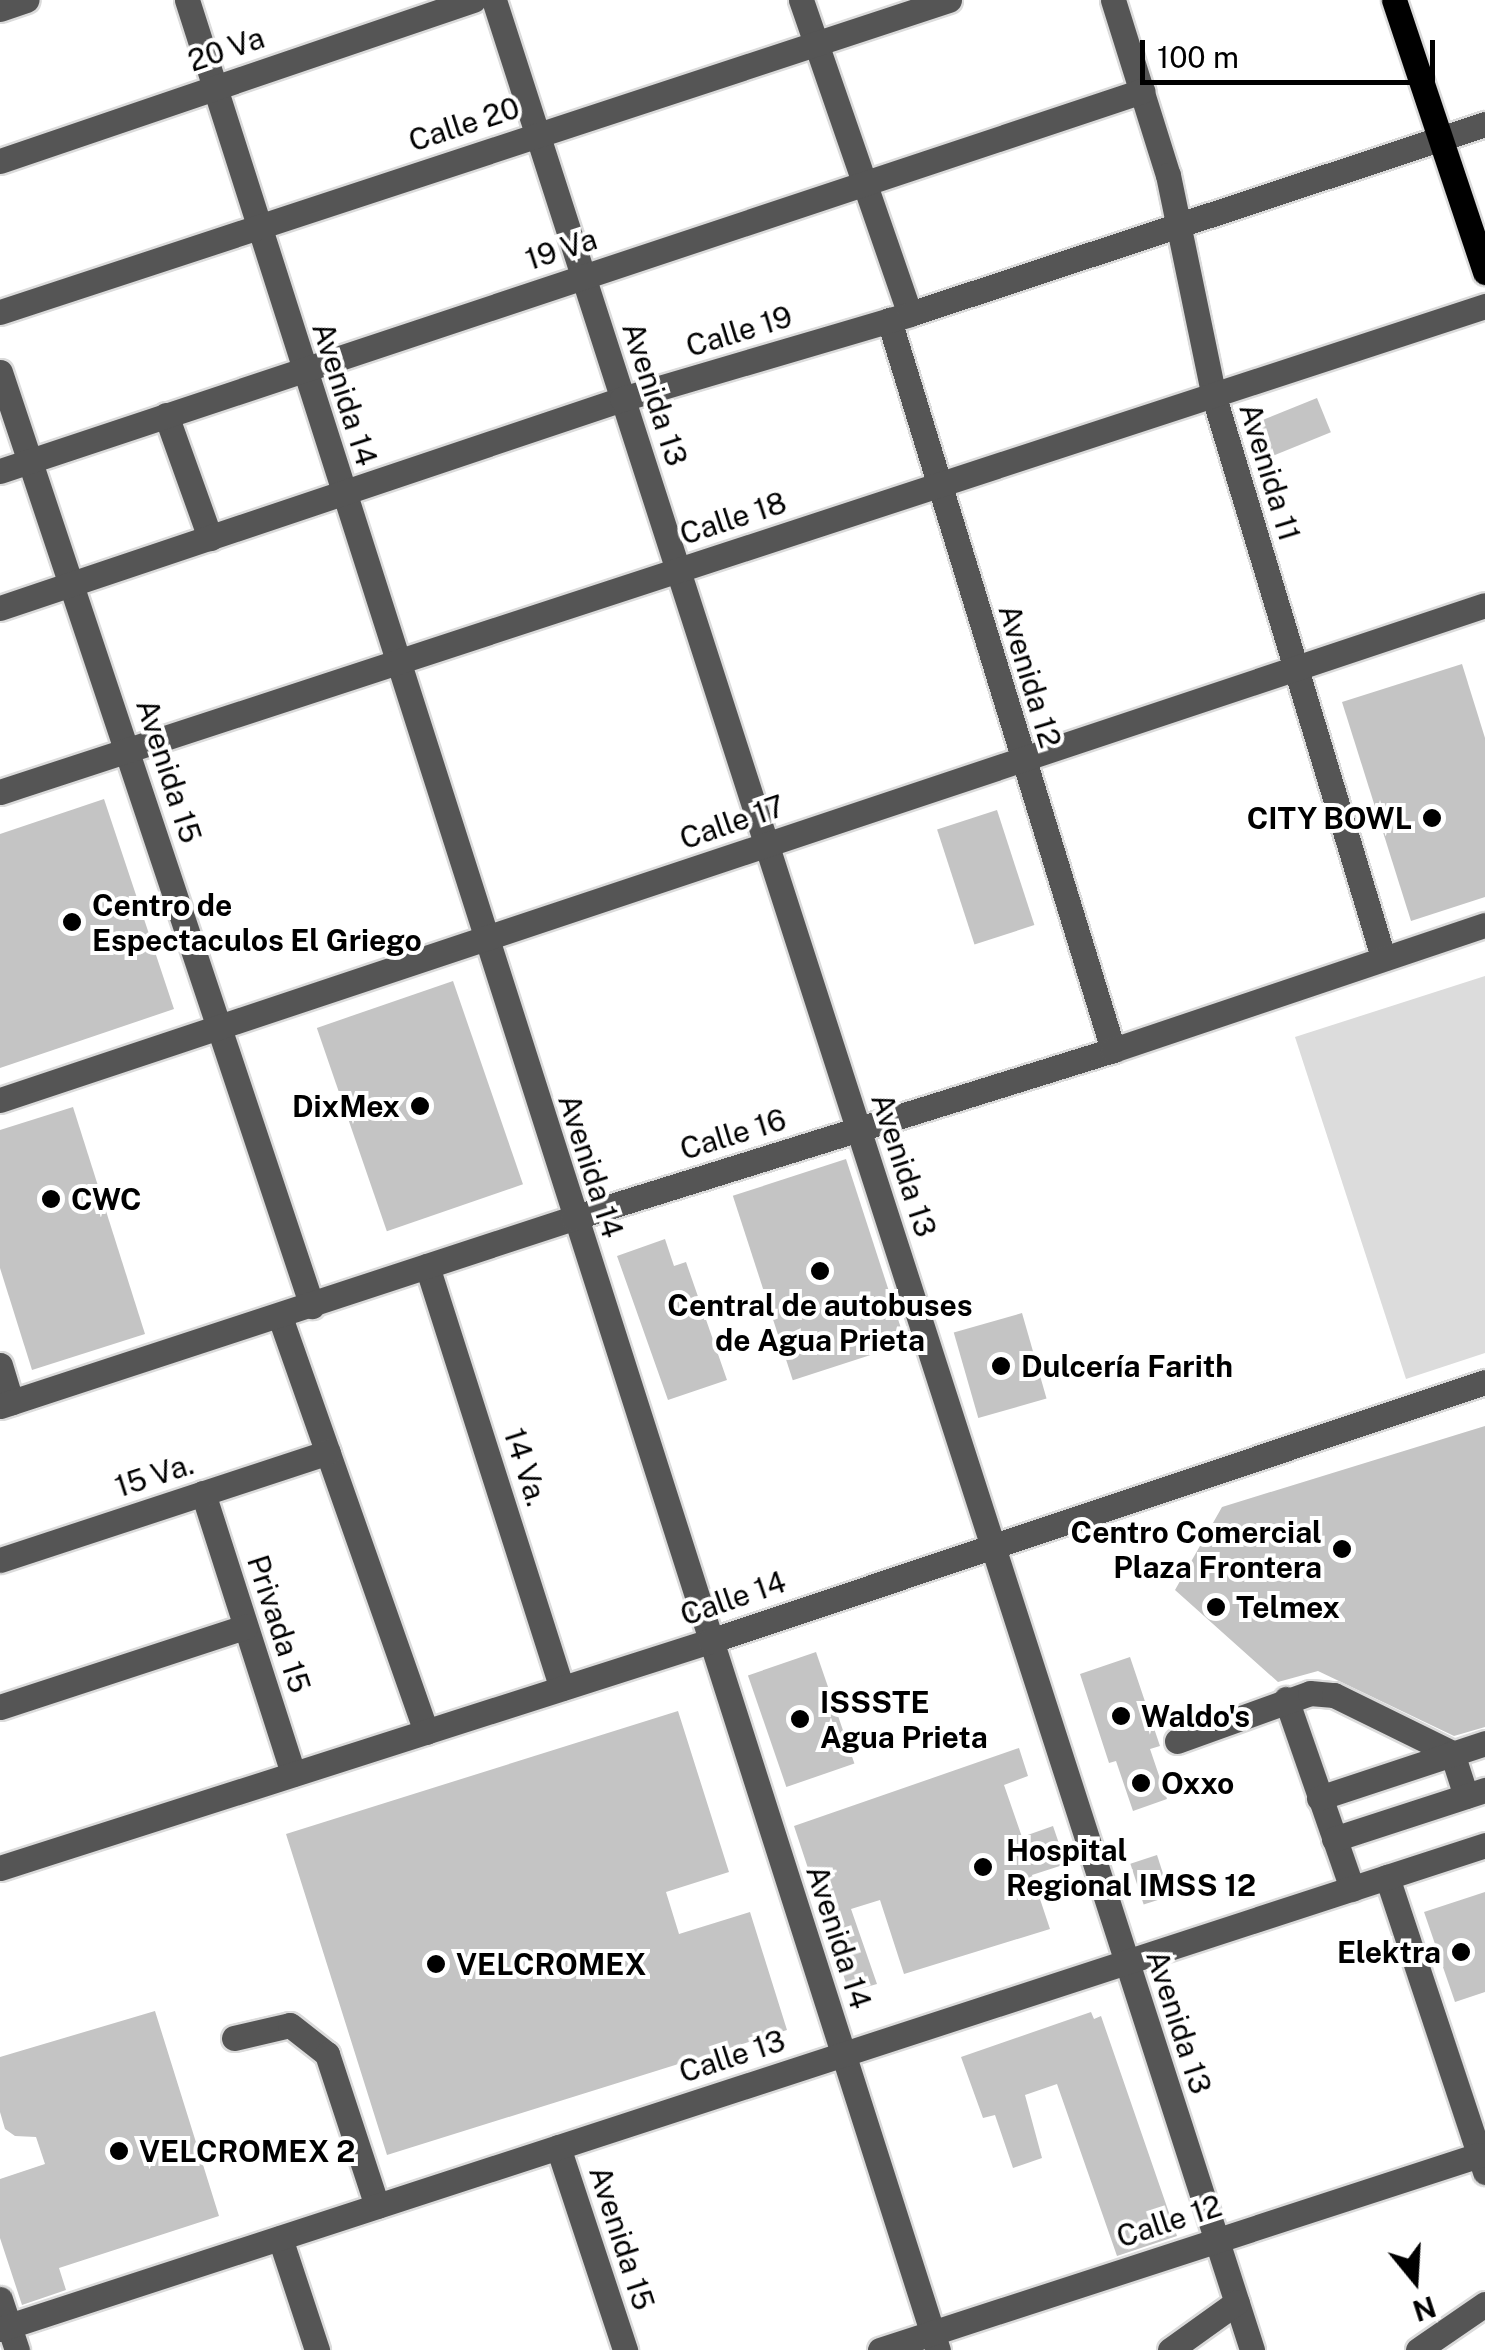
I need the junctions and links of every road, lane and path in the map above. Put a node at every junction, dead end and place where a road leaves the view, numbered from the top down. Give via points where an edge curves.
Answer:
1 (26, 0) edge
2 (186, 0) edge
3 (473, 0) edge
4 (494, 0) edge
5 (801, 0) edge
6 (949, 0) edge
7 (1113, 0) edge
8 (1394, 0) edge
9 (0, 9) edge
10 (816, 44) junction
11 (214, 87) junction
12 (1142, 90) junction
13 (1485, 124) edge
14 (537, 134) junction
15 (1440, 139) junction
16 (0, 162) edge
17 (864, 181) junction
18 (257, 226) junction
19 (1180, 226) junction
20 (1485, 272) edge
21 (583, 276) junction
22 (1485, 306) edge
23 (0, 312) edge
24 (899, 317) junction
25 (303, 369) junction
26 (0, 372) edge
27 (1214, 397) junction
28 (622, 399) junction
29 (166, 415) junction
30 (30, 461) junction
31 (0, 471) edge
32 (938, 486) junction
33 (342, 492) junction
34 (210, 538) junction
35 (678, 570) junction
36 (72, 586) junction
37 (1485, 605) edge
38 (0, 608) edge
39 (397, 664) junction
40 (1294, 668) junction
41 (130, 751) junction
42 (1020, 758) junction
43 (0, 792) edge
44 (766, 845) junction
45 (1485, 925) edge
46 (484, 938) junction
47 (1383, 958) junction
48 (216, 1029) junction
49 (1113, 1050) junction
50 (0, 1100) edge
51 (859, 1129) junction
52 (573, 1218) junction
53 (428, 1266) junction
54 (312, 1306) junction
55 (280, 1317) junction
56 (0, 1366) edge
57 (1485, 1382) edge
58 (5, 1404) edge
59 (328, 1452) junction
60 (203, 1493) junction
61 (991, 1544) junction
62 (0, 1560) edge
63 (246, 1627) junction
64 (710, 1641) junction
65 (562, 1688) junction
66 (1286, 1700) junction
67 (0, 1706) edge
68 (426, 1732) junction
69 (1177, 1740) dead end
70 (1485, 1742) edge
71 (1452, 1753) junction
72 (292, 1774) junction
73 (1476, 1794) edge
74 (1319, 1798) junction
75 (1334, 1840) junction
76 (1485, 1845) edge
77 (0, 1868) edge
78 (1388, 1877) junction
79 (1352, 1888) junction
80 (1126, 1962) junction
81 (234, 2038) dead end
82 (842, 2054) junction
83 (558, 2147) junction
84 (1482, 2163) edge
85 (377, 2206) junction
86 (280, 2238) junction
87 (1216, 2240) junction
88 (0, 2299) edge
89 (1237, 2302) junction
90 (1485, 2304) edge
91 (8, 2335) edge
92 (936, 2341) edge
93 (317, 2350) edge
94 (625, 2350) edge
95 (880, 2350) edge
96 (1170, 2350) edge
97 (1252, 2350) edge
98 (1418, 2350) edge

1 - 9 street
2 - 11 street, Avenida 14
3 - 11 street, 20 Va
4 - 14 street, Avenida 13
5 - 10 street, Avenida 12
6 - 10 street, Calle 20
7 - 12 street, Avenida 11
8 - 15 main road
10 - 14 street, Calle 20
10 - 17 street, Avenida 12
11 - 16 street, 20 Va
11 - 18 street, Avenida 14
12 - 17 street, 19 Va
12 - 19 street, Avenida 11
13 - 15 street, Calle 19
14 - 18 street, Calle 20
14 - 21 street, Avenida 13
15 - 19 street, Calle 19
15 - 20 main road
17 - 21 street, 19 Va
17 - 24 street, Avenida 12
18 - 23 street, Calle 20
18 - 25 street, Avenida 14
19 - 24 street, Calle 19
19 - 27 street, Avenida 11
21 - 25 street, 19 Va
21 - 28 street, Avenida 13
22 - 27 street, Calle 18
24 - 28 street, Calle 19
24 - 32 street, Avenida 12
25 - 29 street, 19 Va
25 - 33 street, Avenida 14
26 - 30 street, Avenida 15
27 - 32 street, Calle 18
27 - 40 street, Avenida 11
28 - 33 street, Calle 19
28 - 35 street, Avenida 13
29 - 30 street, 19 Va
29 - 34 street
30 - 31 street, 19 Va
30 - 36 street, Avenida 15
32 - 35 street, Calle 18
32 - 42 street, Avenida 12
33 - 34 street, Calle 19
33 - 39 street, Avenida 14
34 - 36 street, Calle 19
35 - 39 street, Calle 18
35 - 44 street, Avenida 13
36 - 38 street, Calle 19
36 - 41 street, Avenida 15
37 - 40 street, Calle 17
39 - 41 street, Calle 18
39 - 46 street, Avenida 14
40 - 42 street, Calle 17
40 - 47 street, Avenida 11
41 - 43 street, Calle 18
41 - 48 street, Avenida 15
42 - 44 street, Calle 17
42 - 49 street, Avenida 12
44 - 46 street, Calle 17
44 - 51 street, Avenida 13
45 - 47 street, Calle 16
46 - 48 street, Calle 17
46 - 52 street, Avenida 14
47 - 49 street, Calle 16
48 - 50 street, Calle 17
48 - 54 street, Avenida 15
49 - 51 street, Calle 16
51 - 52 street, Calle 16
51 - 61 street, Avenida 13
52 - 53 street, Calle 16
52 - 64 street, Avenida 14
53 - 54 street, Calle 16
53 - 65 street, 14 Va.
54 - 55 street, Calle 16
55 - 58 street, Calle 16
55 - 59 street
56 - 58 street
57 - 61 street, Calle 14
59 - 60 street, 15 Va.
59 - 68 street
60 - 62 street, 15 Va.
60 - 63 street, Privada 15
61 - 64 street, Calle 14
61 - 80 street, Avenida 13
63 - 67 street
63 - 72 street, Privada 15
64 - 65 street, Calle 14
64 - 82 street, Avenida 14
65 - 68 street, Calle 14
66 - 69 street
66 - 71 street via 1310,1692 1334,1695
66 - 74 street
68 - 72 street, Calle 14
70 - 71 street
71 - 73 street
71 - 74 street
72 - 77 street, Calle 14
73 - 75 street
74 - 75 street
75 - 79 street
76 - 78 street, Calle 13
78 - 79 street, Calle 13
78 - 84 street
79 - 80 street, Calle 13
80 - 82 street, Calle 13
80 - 87 street, Avenida 13
81 - 85 street via 290,2025 327,2054
82 - 83 street, Calle 13
82 - 92 street, Avenida 14
83 - 85 street, Calle 13
83 - 94 street, Avenida 15
84 - 87 street, Calle 12
85 - 86 street, Calle 13
86 - 91 street, Calle 13
86 - 93 street
87 - 89 street, Avenida 13
87 - 92 street, Calle 12
88 - 91 street
89 - 96 street
89 - 97 street, Avenida 13
90 - 98 street
92 - 95 street, Calle 12

